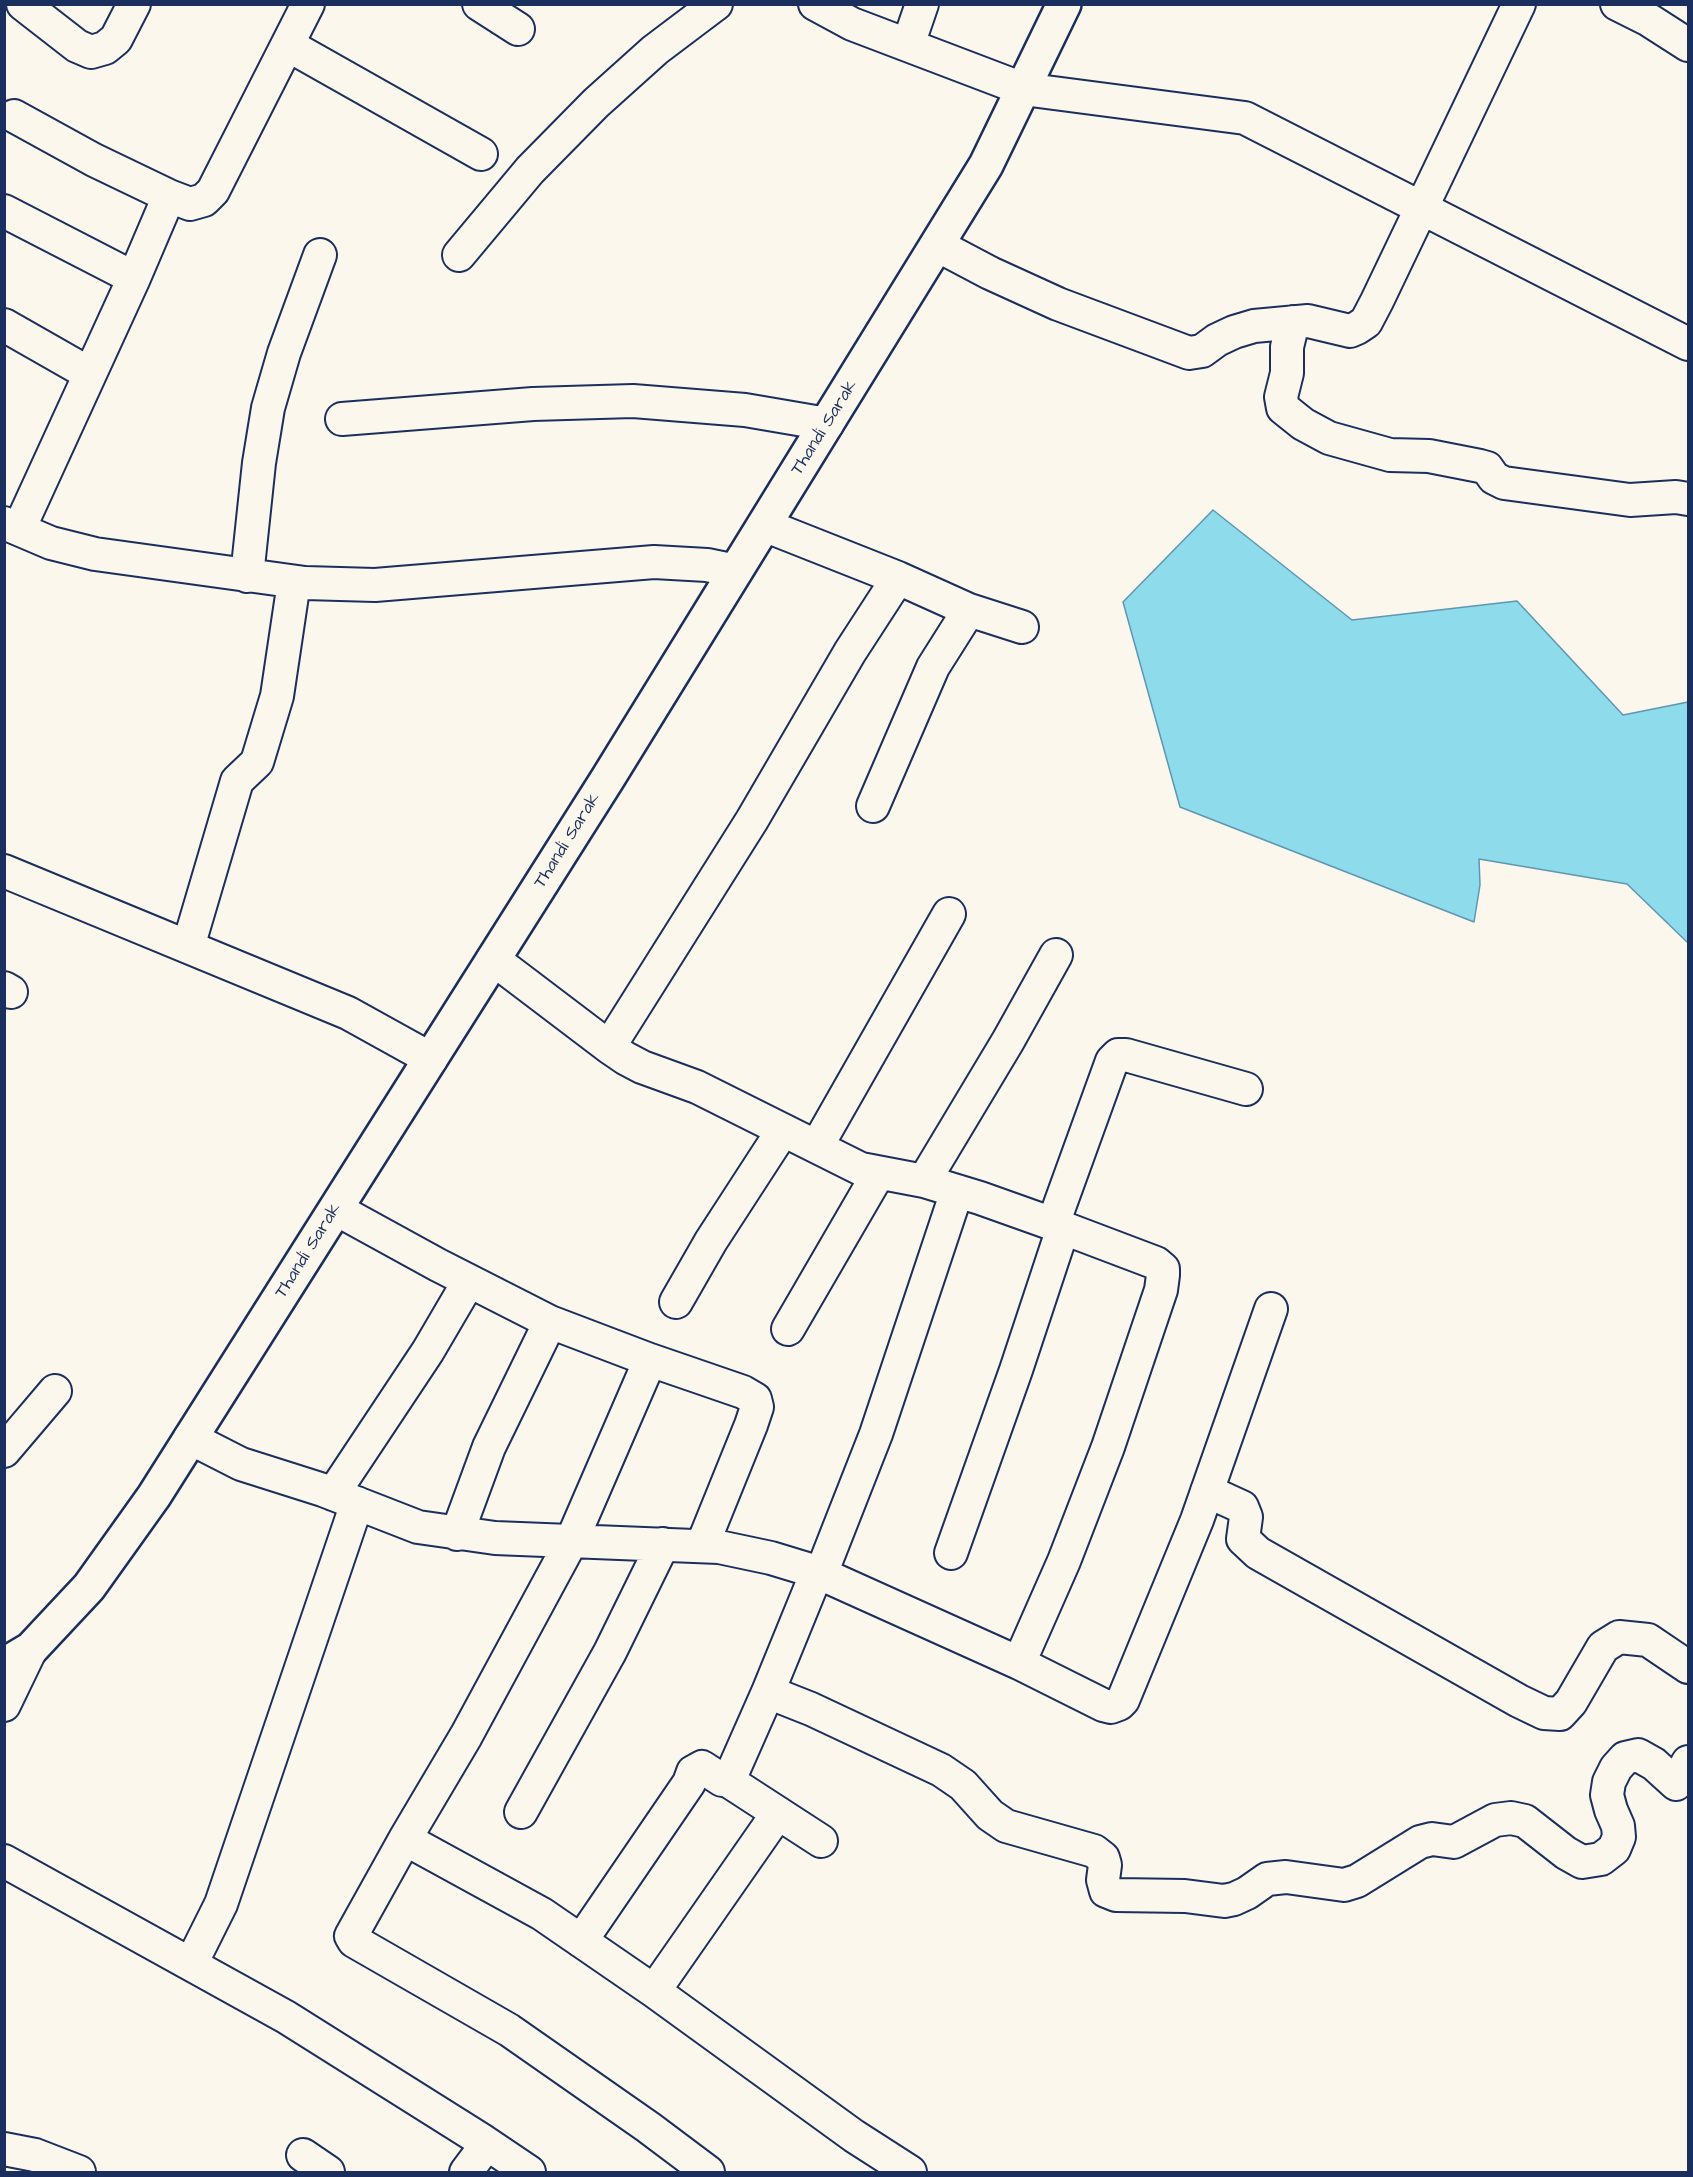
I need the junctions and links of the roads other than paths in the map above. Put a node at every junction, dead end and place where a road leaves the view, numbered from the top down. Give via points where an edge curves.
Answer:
1 (23, 4) edge
2 (134, 4) edge
3 (308, 4) edge
4 (479, 4) edge
5 (716, 4) edge
6 (815, 4) edge
7 (922, 4) edge
8 (1064, 4) edge
9 (1519, 4) edge
10 (1617, 4) edge
11 (518, 30) dead end
12 (288, 45) junction
13 (908, 45) junction
14 (1689, 45) edge
15 (1023, 89) junction
16 (14, 116) dead end
17 (480, 154) dead end
18 (169, 196) junction
19 (1423, 208) junction
20 (4, 211) edge
21 (937, 245) junction
22 (320, 255) dead end
23 (459, 255) dead end
24 (134, 278) junction
25 (1293, 322) junction
26 (4, 325) edge
27 (1689, 344) edge
28 (90, 374) junction
29 (342, 419) dead end
30 (827, 424) junction
31 (1689, 499) edge
32 (764, 525) junction
33 (12, 526) edge
34 (736, 571) junction
35 (247, 576) junction
36 (898, 578) junction
37 (294, 582) junction
38 (969, 610) junction
39 (1022, 627) dead end
40 (873, 806) dead end
41 (4, 871) edge
42 (949, 914) dead end
43 (188, 947) junction
44 (1056, 955) dead end
45 (493, 959) junction
46 (609, 1047) junction
47 (431, 1059) junction
48 (1246, 1089) dead end
49 (783, 1130) junction
50 (817, 1146) junction
51 (878, 1173) junction
52 (924, 1181) junction
53 (957, 1191) junction
54 (336, 1209) junction
55 (1058, 1226) junction
56 (469, 1281) junction
57 (676, 1302) dead end
58 (1271, 1308) dead end
59 (550, 1322) junction
60 (788, 1329) dead end
61 (650, 1360) junction
62 (55, 1391) dead end
63 (190, 1438) junction
64 (4, 1451) edge
65 (1207, 1491) junction
66 (345, 1499) junction
67 (457, 1534) junction
68 (572, 1540) junction
69 (663, 1544) junction
70 (702, 1546) junction
71 (951, 1553) dead end
72 (819, 1573) junction
73 (18, 1657) edge
74 (1019, 1663) junction
75 (1689, 1667) edge
76 (768, 1692) junction
77 (4, 1705) edge
78 (727, 1780) junction
79 (1684, 1781) edge
80 (521, 1812) dead end
81 (778, 1813) junction
82 (405, 1839) junction
83 (821, 1841) dead end
84 (4, 1861) edge
85 (581, 1941) junction
86 (191, 1964) junction
87 (654, 1991) junction
88 (487, 2144) junction
89 (4, 2149) edge
90 (79, 2172) edge
91 (466, 2172) edge
92 (529, 2172) edge
93 (708, 2172) edge
94 (910, 2172) edge

1 - 2 street via 77,46 91,52 116,39
3 - 12 street
4 - 11 street
5 - 23 street via 596,103 530,170
6 - 13 street via 852,24
7 - 13 street
8 - 15 main road, Thandi Sarak
9 - 19 street
10 - 14 street
12 - 17 street
12 - 18 street via 213,191 204,200 190,204
13 - 15 street
15 - 19 street via 1245,118
15 - 21 main road, Thandi Sarak via 986,165
16 - 18 street
18 - 24 street
19 - 25 street via 1365,322 1350,331 1308,321
19 - 27 street
20 - 24 street
21 - 25 street via 1058,304 1189,353 1203,351 1217,340 1254,326
21 - 30 main road, Thandi Sarak
22 - 35 street via 268,408
24 - 28 street
25 - 31 street via 1281,397 1283,408 1329,438 1390,455 1430,456 1480,466 1504,483 1630,500
26 - 28 street
28 - 33 street
29 - 30 street via 533,404 633,401 745,410
30 - 32 main road, Thandi Sarak
32 - 34 main road, Thandi Sarak
32 - 36 street
33 - 35 street via 51,543 95,554
34 - 37 street via 654,562 375,585
34 - 45 main road, Thandi Sarak
35 - 37 street
36 - 38 street
36 - 46 street
37 - 43 street via 277,696 257,762 237,781
38 - 39 street
38 - 40 street via 933,667
41 - 43 street
42 - 50 street
43 - 47 street via 348,1013
44 - 52 street
45 - 46 street
45 - 47 main road, Thandi Sarak
46 - 49 street via 625,1059 697,1087
47 - 54 main road, Thandi Sarak
48 - 55 street via 1118,1055 1112,1061
49 - 50 street
49 - 57 street
50 - 51 street via 861,1169
51 - 52 street
51 - 60 street
52 - 53 street
53 - 55 street
53 - 72 street via 876,1434
54 - 56 street
54 - 63 main road, Thandi Sarak
55 - 71 street via 1016,1370
55 - 74 street via 1156,1263 1163,1275 1108,1447
56 - 59 street
56 - 66 street via 352,1469
58 - 65 street
59 - 61 street
59 - 67 street via 489,1447
61 - 68 street
61 - 70 street via 755,1399 752,1425
62 - 64 street
63 - 66 street via 241,1464
63 - 73 main road, Thandi Sarak via 89,1587
65 - 74 street via 1139,1664 1119,1704 1103,1705
65 - 75 street via 1242,1507 1246,1516 1243,1539 1258,1553 1544,1713 1560,1714 1603,1647 1619,1637 1648,1640
66 - 67 street via 418,1527
66 - 86 street via 221,1904
67 - 68 street
68 - 69 street
68 - 82 street via 466,1736
69 - 70 street
69 - 80 street
70 - 72 street via 771,1558
72 - 74 street
72 - 76 street
73 - 77 street
76 - 78 street
76 - 79 street via 941,1770 1006,1826 1094,1851 1106,1865 1106,1891 1116,1895 1224,1901 1248,1893 1267,1879 1286,1877 1344,1885 1420,1842 1454,1842 1496,1820 1511,1818 1526,1821 1582,1862 1600,1859 1614,1849 1619,1837 1607,1795 1609,1782 1625,1758 1638,1755
78 - 81 street
78 - 85 street via 702,1767 693,1772
81 - 83 street
81 - 87 street
82 - 85 street via 542,1914
82 - 93 street via 352,1932 354,1941 510,2030
84 - 86 street
85 - 87 street
86 - 88 street via 286,2017
87 - 94 street
88 - 91 street
88 - 92 street
89 - 90 street via 35,2155

